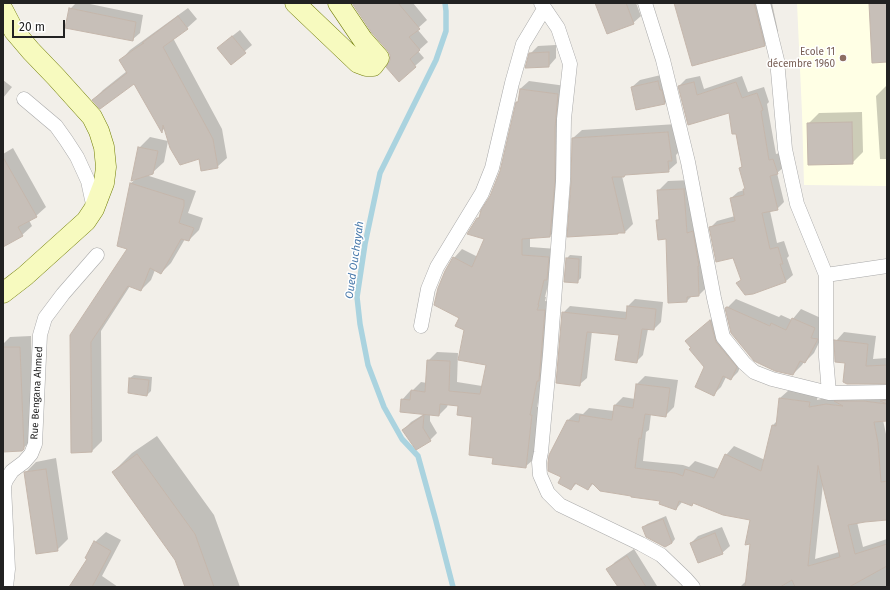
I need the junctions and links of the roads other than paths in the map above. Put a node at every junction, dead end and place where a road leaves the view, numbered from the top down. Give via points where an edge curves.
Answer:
1 (294, 3) edge
2 (338, 3) edge
3 (645, 3) edge
4 (763, 3) edge
5 (542, 6) edge
6 (3, 10) edge
7 (24, 99) dead end
8 (94, 210) junction
9 (96, 255) dead end
10 (887, 266) edge
11 (826, 275) junction
12 (3, 293) edge
13 (421, 326) dead end
14 (887, 392) edge
15 (829, 393) junction
16 (6, 587) edge
17 (693, 587) edge

1 - 2 street via 358,63 373,66 379,58 363,40
3 - 15 street via 663,60 684,147 723,337 754,372
4 - 11 street via 777,60 785,149 797,204
5 - 13 street via 523,44 492,168 482,193 437,267 428,289
5 - 17 street via 558,28 570,64 540,475 548,493 560,505 661,555
6 - 8 street via 14,31 92,117 99,131 106,167 104,183
7 - 8 street via 56,126 77,157 88,181
8 - 12 street via 86,222
9 - 16 street, Rue Bengana Ahmed via 45,318 40,335 35,444 31,454 12,471 4,486 8,569
10 - 11 street
11 - 15 street via 826,357
14 - 15 street

